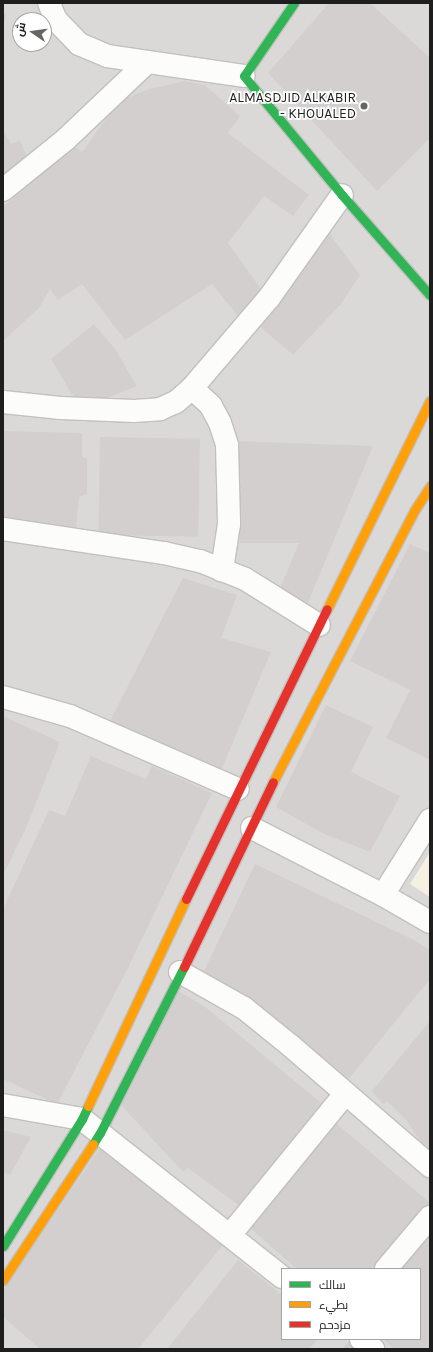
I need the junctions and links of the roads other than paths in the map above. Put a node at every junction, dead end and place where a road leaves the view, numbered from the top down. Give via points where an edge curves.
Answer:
1 (49, 3) edge
2 (294, 3) edge
3 (146, 63) junction
4 (244, 76) junction
5 (3, 190) edge
6 (342, 195) junction
7 (430, 295) edge
8 (192, 388) junction
9 (430, 401) edge
10 (3, 402) edge
11 (430, 486) edge
12 (3, 529) edge
13 (222, 570) junction
14 (319, 625) junction
15 (4, 701) edge
16 (238, 789) junction
17 (430, 820) edge
18 (252, 828) junction
19 (383, 895) junction
20 (430, 922) edge
21 (180, 972) junction
22 (345, 1094) junction
23 (3, 1105) edge
24 (82, 1119) junction
25 (100, 1133) junction
26 (430, 1166) edge
27 (430, 1217) edge
28 (230, 1235) junction
29 (3, 1246) edge
30 (387, 1268) edge
31 (281, 1276) edge
32 (3, 1280) edge
33 (361, 1340) edge
34 (373, 1349) edge

1 - 3 street via 56,20 79,44 107,56
2 - 4 street
3 - 4 street
3 - 5 street via 65,140
4 - 6 street
6 - 7 street
6 - 8 street via 268,298
8 - 10 street via 176,402 160,409 134,411 61,408
8 - 13 street via 211,406 228,445 229,524
9 - 14 street
11 - 18 street via 410,518
12 - 13 street via 164,553 200,561
13 - 14 street via 245,579
14 - 16 street
15 - 16 street via 70,716
16 - 24 street
17 - 19 street
18 - 19 street
18 - 21 street
19 - 20 street
21 - 22 street via 244,1008
21 - 25 street
22 - 26 street
22 - 28 street
23 - 24 street
24 - 25 street
24 - 29 street
25 - 28 street
25 - 32 street
27 - 30 street
28 - 31 street
33 - 34 street

